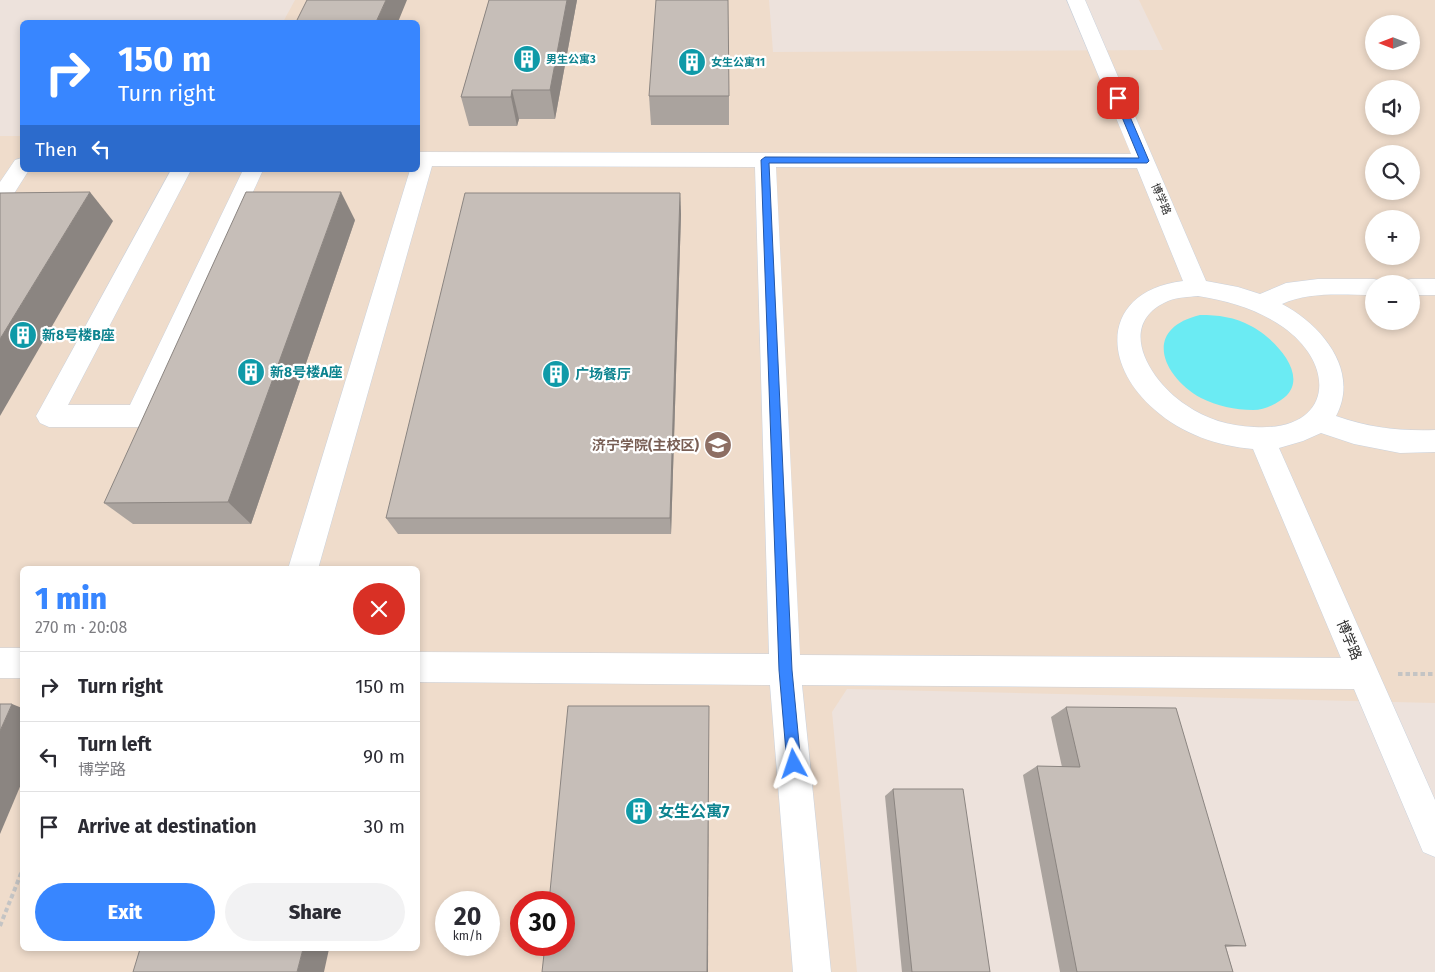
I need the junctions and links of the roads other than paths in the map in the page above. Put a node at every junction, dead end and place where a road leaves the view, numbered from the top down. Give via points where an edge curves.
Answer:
1 (1076, 0) edge
2 (0, 158) edge
3 (20, 158) edge
4 (421, 159) edge
5 (765, 160) junction
6 (1144, 161) junction
7 (20, 169) edge
8 (180, 172) edge
9 (252, 172) edge
10 (417, 172) edge
11 (0, 198) edge
12 (1365, 287) edge
13 (1420, 287) edge
14 (1435, 287) edge
15 (1198, 288) junction
16 (1262, 303) junction
17 (1318, 421) junction
18 (1262, 439) junction
19 (1435, 442) edge
20 (304, 566) edge
21 (0, 663) edge
22 (20, 663) edge
23 (420, 666) edge
24 (786, 670) junction
25 (1369, 688) junction
26 (1435, 840) edge
27 (812, 972) edge

1 - 6 street, 博学路
2 - 3 street
4 - 5 street
5 - 6 street
5 - 24 street
6 - 15 street, 博学路
7 - 11 street
8 - 9 street via 49,416 138,416
10 - 20 street
12 - 16 street via 1318,287 1286,292
13 - 14 street
15 - 16 street via 1219,290
15 - 18 street via 1161,294 1136,314 1128,342 1131,358 1152,392 1191,420 1214,431
16 - 17 street via 1299,327 1325,359 1332,393 1328,408
17 - 18 street via 1294,434
17 - 19 street via 1354,433 1400,442
18 - 25 street, 博学路
21 - 22 street
23 - 24 street
24 - 25 street
24 - 27 street
25 - 26 street, 博学路

